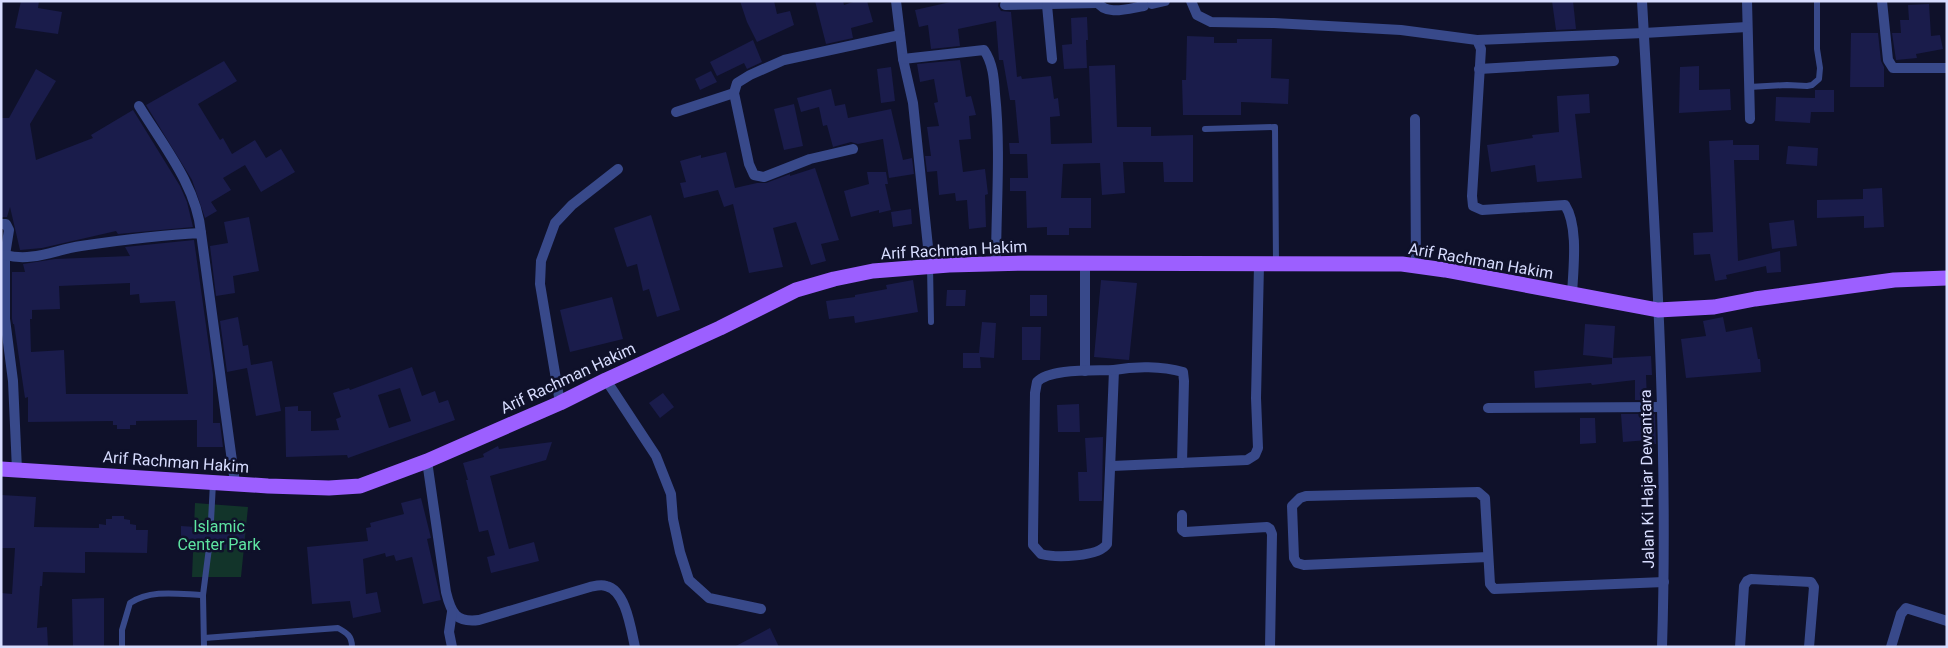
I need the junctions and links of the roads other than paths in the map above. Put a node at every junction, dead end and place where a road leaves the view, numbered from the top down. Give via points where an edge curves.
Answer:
1 (896, 1) edge
2 (1165, 1) edge
3 (1191, 1) edge
4 (1642, 1) edge
5 (1747, 1) edge
6 (1817, 1) edge
7 (1882, 1) edge
8 (1097, 2) edge
9 (1005, 5) dead end
10 (1047, 5) junction
11 (1747, 27) junction
12 (1644, 33) junction
13 (900, 35) junction
14 (1477, 40) junction
15 (903, 59) junction
16 (1052, 59) dead end
17 (1614, 61) dead end
18 (1947, 68) edge
19 (1479, 69) junction
20 (1749, 87) junction
21 (734, 93) junction
22 (139, 106) dead end
23 (676, 112) dead end
24 (1750, 119) dead end
25 (1415, 120) dead end
26 (1205, 129) dead end
27 (854, 149) dead end
28 (618, 169) dead end
29 (1, 224) edge
30 (201, 233) junction
31 (5, 255) junction
32 (1084, 263) junction
33 (996, 264) junction
34 (1259, 265) junction
35 (1276, 265) junction
36 (930, 266) junction
37 (1416, 266) junction
38 (1947, 278) edge
39 (1572, 295) junction
40 (1658, 310) junction
41 (932, 322) dead end
42 (1114, 370) junction
43 (1085, 371) junction
44 (606, 380) junction
45 (560, 403) junction
46 (1661, 407) junction
47 (1488, 408) dead end
48 (427, 462) junction
49 (1182, 463) junction
50 (1112, 466) junction
51 (1, 469) edge
52 (17, 470) junction
53 (213, 482) junction
54 (235, 483) junction
55 (1182, 515) dead end
56 (211, 521) dead end
57 (209, 548) dead end
58 (1488, 557) junction
59 (1664, 582) junction
60 (203, 595) junction
61 (760, 609) dead end
62 (452, 612) junction
63 (1947, 620) edge
64 (204, 638) junction
65 (122, 647) edge
66 (204, 647) edge
67 (352, 647) edge
68 (452, 647) edge
69 (635, 647) edge
70 (1270, 647) edge
71 (1662, 647) edge
72 (1740, 647) edge
73 (1810, 647) edge
74 (1891, 647) edge

1 - 13 street
2 - 8 street via 1110,11
3 - 14 street via 1198,15 1211,22 1401,30
4 - 12 street, Jalan Ki Hajar Dewantara
5 - 11 street
6 - 20 lane via 1819,79 1807,86
7 - 18 street via 1888,60 1893,68
8 - 10 street
9 - 10 street
10 - 16 street
11 - 12 street
11 - 20 street
12 - 14 street
12 - 40 street, Jalan Ki Hajar Dewantara
13 - 15 street
13 - 21 street via 784,60 750,74 737,83
14 - 19 street via 1481,50
15 - 33 street via 984,50 988,56 998,120
15 - 36 street via 913,103
17 - 19 street
19 - 39 street via 1473,206 1482,210 1565,205 1573,226
20 - 24 street
21 - 23 street
21 - 27 street via 754,175 764,177 810,159
22 - 30 street via 180,171 197,210
25 - 37 street
26 - 35 lane via 1275,127
28 - 45 street via 572,205 555,223 541,261 540,284
29 - 31 street via 6,224 9,230
30 - 31 street via 151,236 32,258
30 - 54 street
31 - 52 street via 5,319 13,382
32 - 33 main road, Arif Rachman Hakim
32 - 34 main road, Arif Rachman Hakim
32 - 43 street
33 - 36 main road, Arif Rachman Hakim
34 - 35 main road, Arif Rachman Hakim
34 - 49 street via 1257,451 1247,460
35 - 37 main road, Arif Rachman Hakim
36 - 41 lane
36 - 44 main road, Arif Rachman Hakim via 873,271 796,290
37 - 39 main road, Arif Rachman Hakim
38 - 40 main road, Arif Rachman Hakim via 1894,280 1714,307
39 - 40 main road, Arif Rachman Hakim
40 - 46 street, Jalan Ki Hajar Dewantara
42 - 43 street
42 - 49 street via 1145,368 1182,372
42 - 50 street
43 - 50 street via 1045,376 1037,382 1033,545 1037,551 1046,556 1089,554 1105,548 1108,544
44 - 45 main road, Arif Rachman Hakim
44 - 61 street via 656,456 671,494 678,544 689,580 710,598
45 - 48 main road, Arif Rachman Hakim
46 - 47 street
46 - 59 street, Jalan Ki Hajar Dewantara
48 - 54 main road, Arif Rachman Hakim via 360,486 330,488
48 - 62 street via 446,592
49 - 50 street
51 - 52 main road, Arif Rachman Hakim
52 - 53 main road, Arif Rachman Hakim
53 - 54 main road, Arif Rachman Hakim
53 - 56 lane
55 - 70 street via 1182,530 1185,532 1266,526 1270,529
57 - 60 lane
58 - 58 street via 1304,565 1294,558 1292,506 1306,496 1478,492 1485,498
58 - 59 street via 1490,584 1494,589
59 - 71 street, Jalan Ki Hajar Dewantara
60 - 64 lane
60 - 65 lane via 160,593 141,596 130,603 122,630
62 - 68 street via 449,632
62 - 69 street via 462,619 479,620 604,585 622,600
63 - 74 street via 1906,608 1901,614
64 - 66 lane
64 - 67 lane via 338,628 347,633
72 - 73 street via 1744,586 1751,579 1811,582 1814,587

